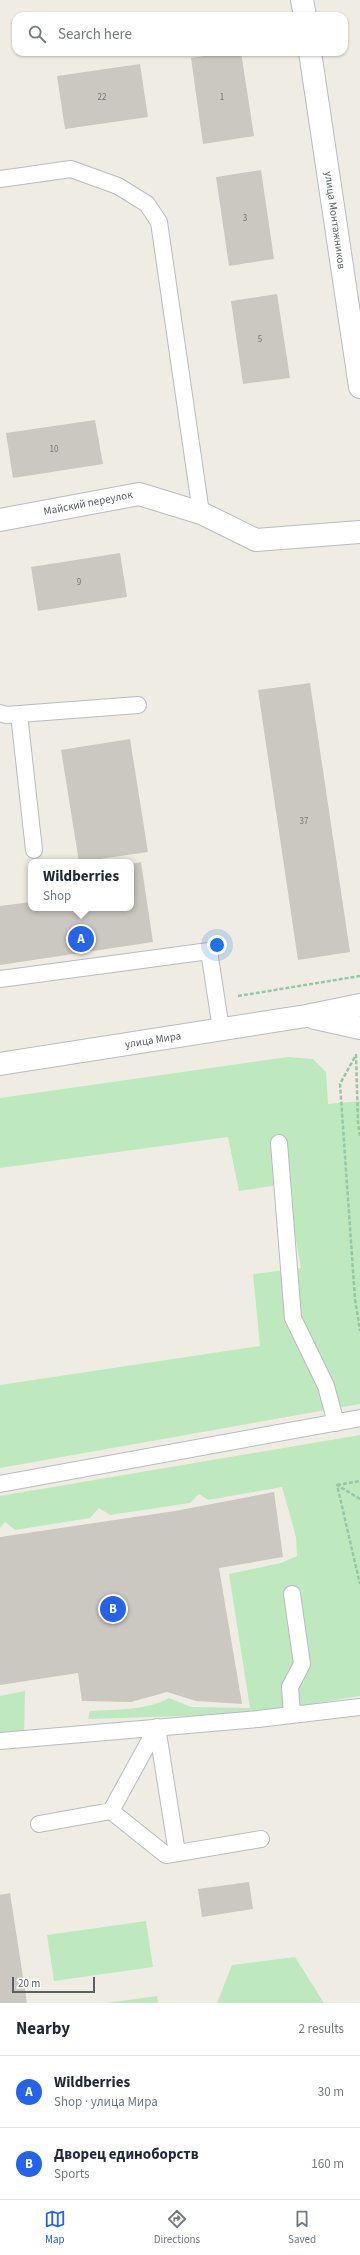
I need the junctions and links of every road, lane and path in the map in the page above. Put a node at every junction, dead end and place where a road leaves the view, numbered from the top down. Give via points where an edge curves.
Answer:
1 (302, 0) edge
2 (304, 12) edge
3 (311, 56) edge
4 (0, 179) edge
5 (360, 387) edge
6 (201, 513) junction
7 (0, 520) edge
8 (360, 532) edge
9 (138, 705) dead end
10 (0, 713) edge
11 (19, 714) junction
12 (34, 850) dead end
13 (360, 976) edge
14 (0, 979) edge
15 (216, 1000) junction
16 (360, 1005) edge
17 (306, 1016) junction
18 (360, 1028) edge
19 (221, 1029) junction
20 (0, 1064) edge
21 (360, 1136) edge
22 (279, 1143) dead end
23 (360, 1331) edge
24 (360, 1418) edge
25 (336, 1423) junction
26 (360, 1481) edge
27 (0, 1484) edge
28 (337, 1485) junction
29 (360, 1499) edge
30 (360, 1584) edge
31 (292, 1594) dead end
32 (360, 1706) edge
33 (292, 1714) junction
34 (156, 1727) junction
35 (0, 1741) edge
36 (111, 1811) junction
37 (39, 1824) dead end
38 (261, 1839) dead end
39 (177, 1853) junction

1 - 2 street
3 - 5 street, улица Монтажников
4 - 6 lane via 71,169 118,186 147,204 159,222
6 - 7 street, Майский переулок via 139,494
6 - 8 street, Майский переулок via 256,540
9 - 11 lane
10 - 11 lane
11 - 12 lane
13 - 15 path
14 - 15 lane via 209,952
15 - 19 lane
16 - 17 street, улица Мира
17 - 18 street, улица Мира
17 - 19 street, улица Мира
19 - 20 street, улица Мира
21 - 23 path via 356,1055 340,1084 355,1299
22 - 25 lane via 293,1318 326,1386
24 - 25 lane
25 - 27 lane
26 - 28 path
28 - 29 path
28 - 30 path
31 - 33 lane via 302,1664 290,1687
32 - 33 lane
33 - 34 lane
34 - 35 lane
34 - 36 lane
34 - 39 lane
36 - 37 lane
36 - 39 lane via 166,1855
38 - 39 lane

